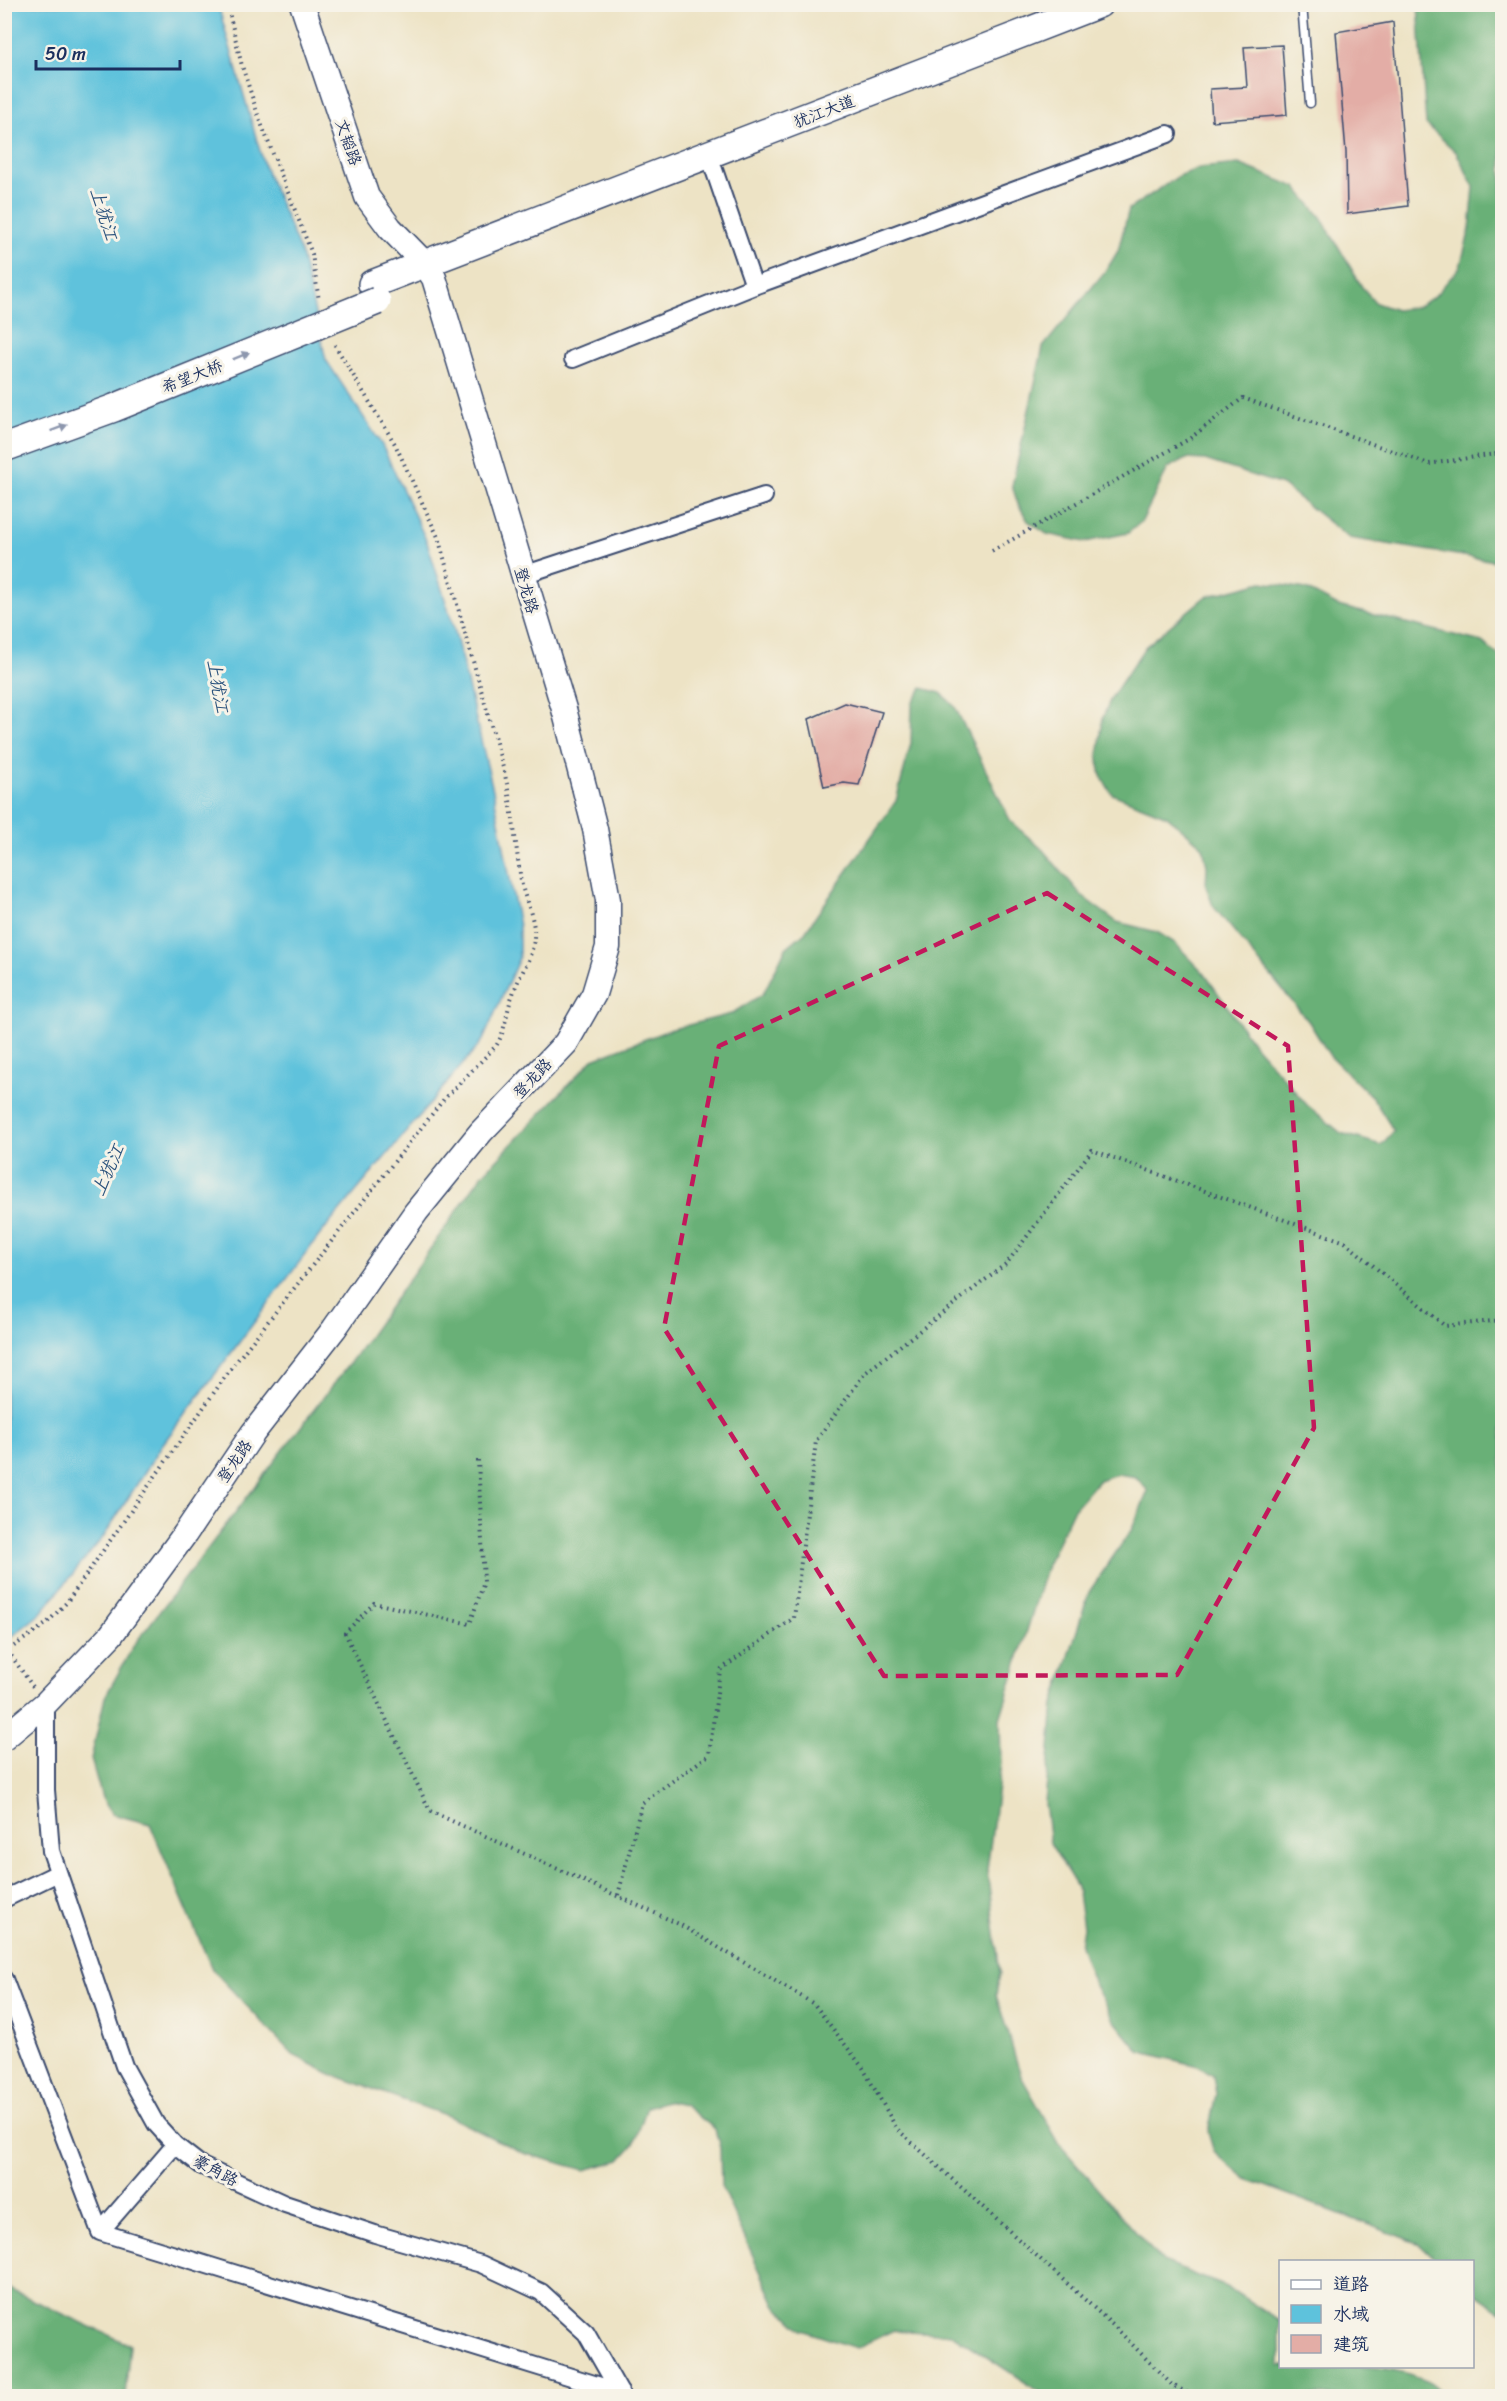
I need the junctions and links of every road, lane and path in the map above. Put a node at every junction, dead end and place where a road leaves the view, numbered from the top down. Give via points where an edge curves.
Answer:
1 (227, 4) edge
2 (302, 4) edge
3 (1302, 4) edge
4 (1096, 5) edge
5 (1310, 103) dead end
6 (1168, 134) dead end
7 (708, 155) junction
8 (429, 271) junction
9 (754, 286) junction
10 (374, 292) junction
11 (321, 312) dead end
12 (332, 339) dead end
13 (573, 359) dead end
14 (4, 428) edge
15 (4, 448) edge
16 (1503, 453) edge
17 (764, 496) dead end
18 (992, 551) dead end
19 (523, 574) junction
20 (1503, 1320) edge
21 (478, 1460) dead end
22 (6, 1652) edge
23 (41, 1697) junction
24 (4, 1738) edge
25 (58, 1873) junction
26 (618, 1895) junction
27 (4, 1899) edge
28 (4, 1979) edge
29 (175, 2145) junction
30 (100, 2232) junction
31 (621, 2394) edge
32 (1194, 2397) edge

1 - 11 path via 259,118 312,254
2 - 8 street, 文韬路 via 367,197
3 - 5 lane
4 - 7 main road, 犹江大道
6 - 9 street
7 - 8 main road, 犹江大道 via 548,217
7 - 9 street
8 - 10 main road, 犹江大道
8 - 19 street, 登龙路
9 - 13 street
10 - 14 main road, 希望大桥
15 -> 10 main road, 希望大桥, bridge via 114,408
12 - 22 path via 395,444 438,537 504,771 534,940 496,1046 437,1107 232,1367 68,1602 46,1624
16 - 18 path via 1429,464 1243,398 1189,439
17 - 19 street
19 - 23 street, 登龙路 via 564,709 595,829 608,900 608,946 594,994 566,1042 481,1132 416,1212 111,1635
20 - 26 path via 1444,1326 1345,1242 1092,1150 1007,1263 866,1373 816,1441 794,1618 720,1670 709,1755 642,1803
21 - 26 path via 484,1582 470,1624 374,1603 345,1633 430,1811
22 - 23 path
23 - 24 street, 登龙路
23 - 25 street, 豪角路 via 51,1851
25 - 27 street
25 - 29 street, 豪角路 via 124,2066 156,2124
26 - 32 path via 679,1924 814,2004 863,2068 897,2129 1172,2385
28 - 30 street
29 - 30 street
29 - 31 street, 豪角路 via 202,2166 285,2204 481,2264 541,2292 586,2333
30 - 31 street

